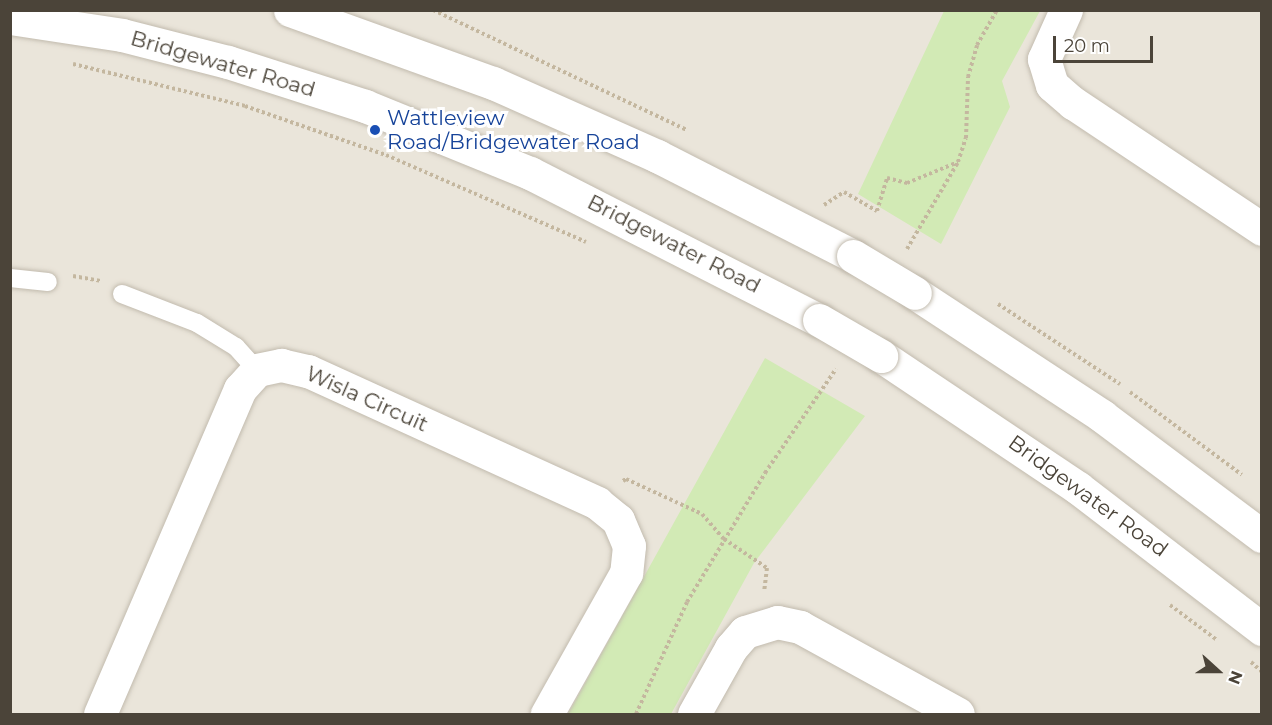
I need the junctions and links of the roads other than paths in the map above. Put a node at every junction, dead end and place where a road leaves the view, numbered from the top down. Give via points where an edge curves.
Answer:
1 (290, 10) edge
2 (1066, 10) edge
3 (10, 18) edge
4 (81, 20) edge
5 (124, 23) edge
6 (1262, 229) edge
7 (10, 278) edge
8 (48, 282) road end
9 (122, 294) road end
10 (257, 370) junction
11 (1262, 536) edge
12 (1262, 629) edge
13 (100, 714) edge
14 (547, 714) edge
15 (694, 714) edge
16 (958, 714) edge

1 - 11 street, bridge via 493,83 657,156 853,256 1102,416
2 - 6 street via 1044,59 1052,85
3 - 4 street, Bridgewater Road
4 - 5 street, Bridgewater Road
5 - 12 street, Bridgewater Road, bridge via 447,138 637,224 819,320 881,356 1078,488
7 - 8 lane
9 - 10 lane via 197,323 236,347
10 - 13 street via 240,389
10 - 14 street, Wisla Circuit via 281,365 308,371 597,503 618,520 630,546 626,573
15 - 16 street via 731,648 745,632 777,622 800,627

